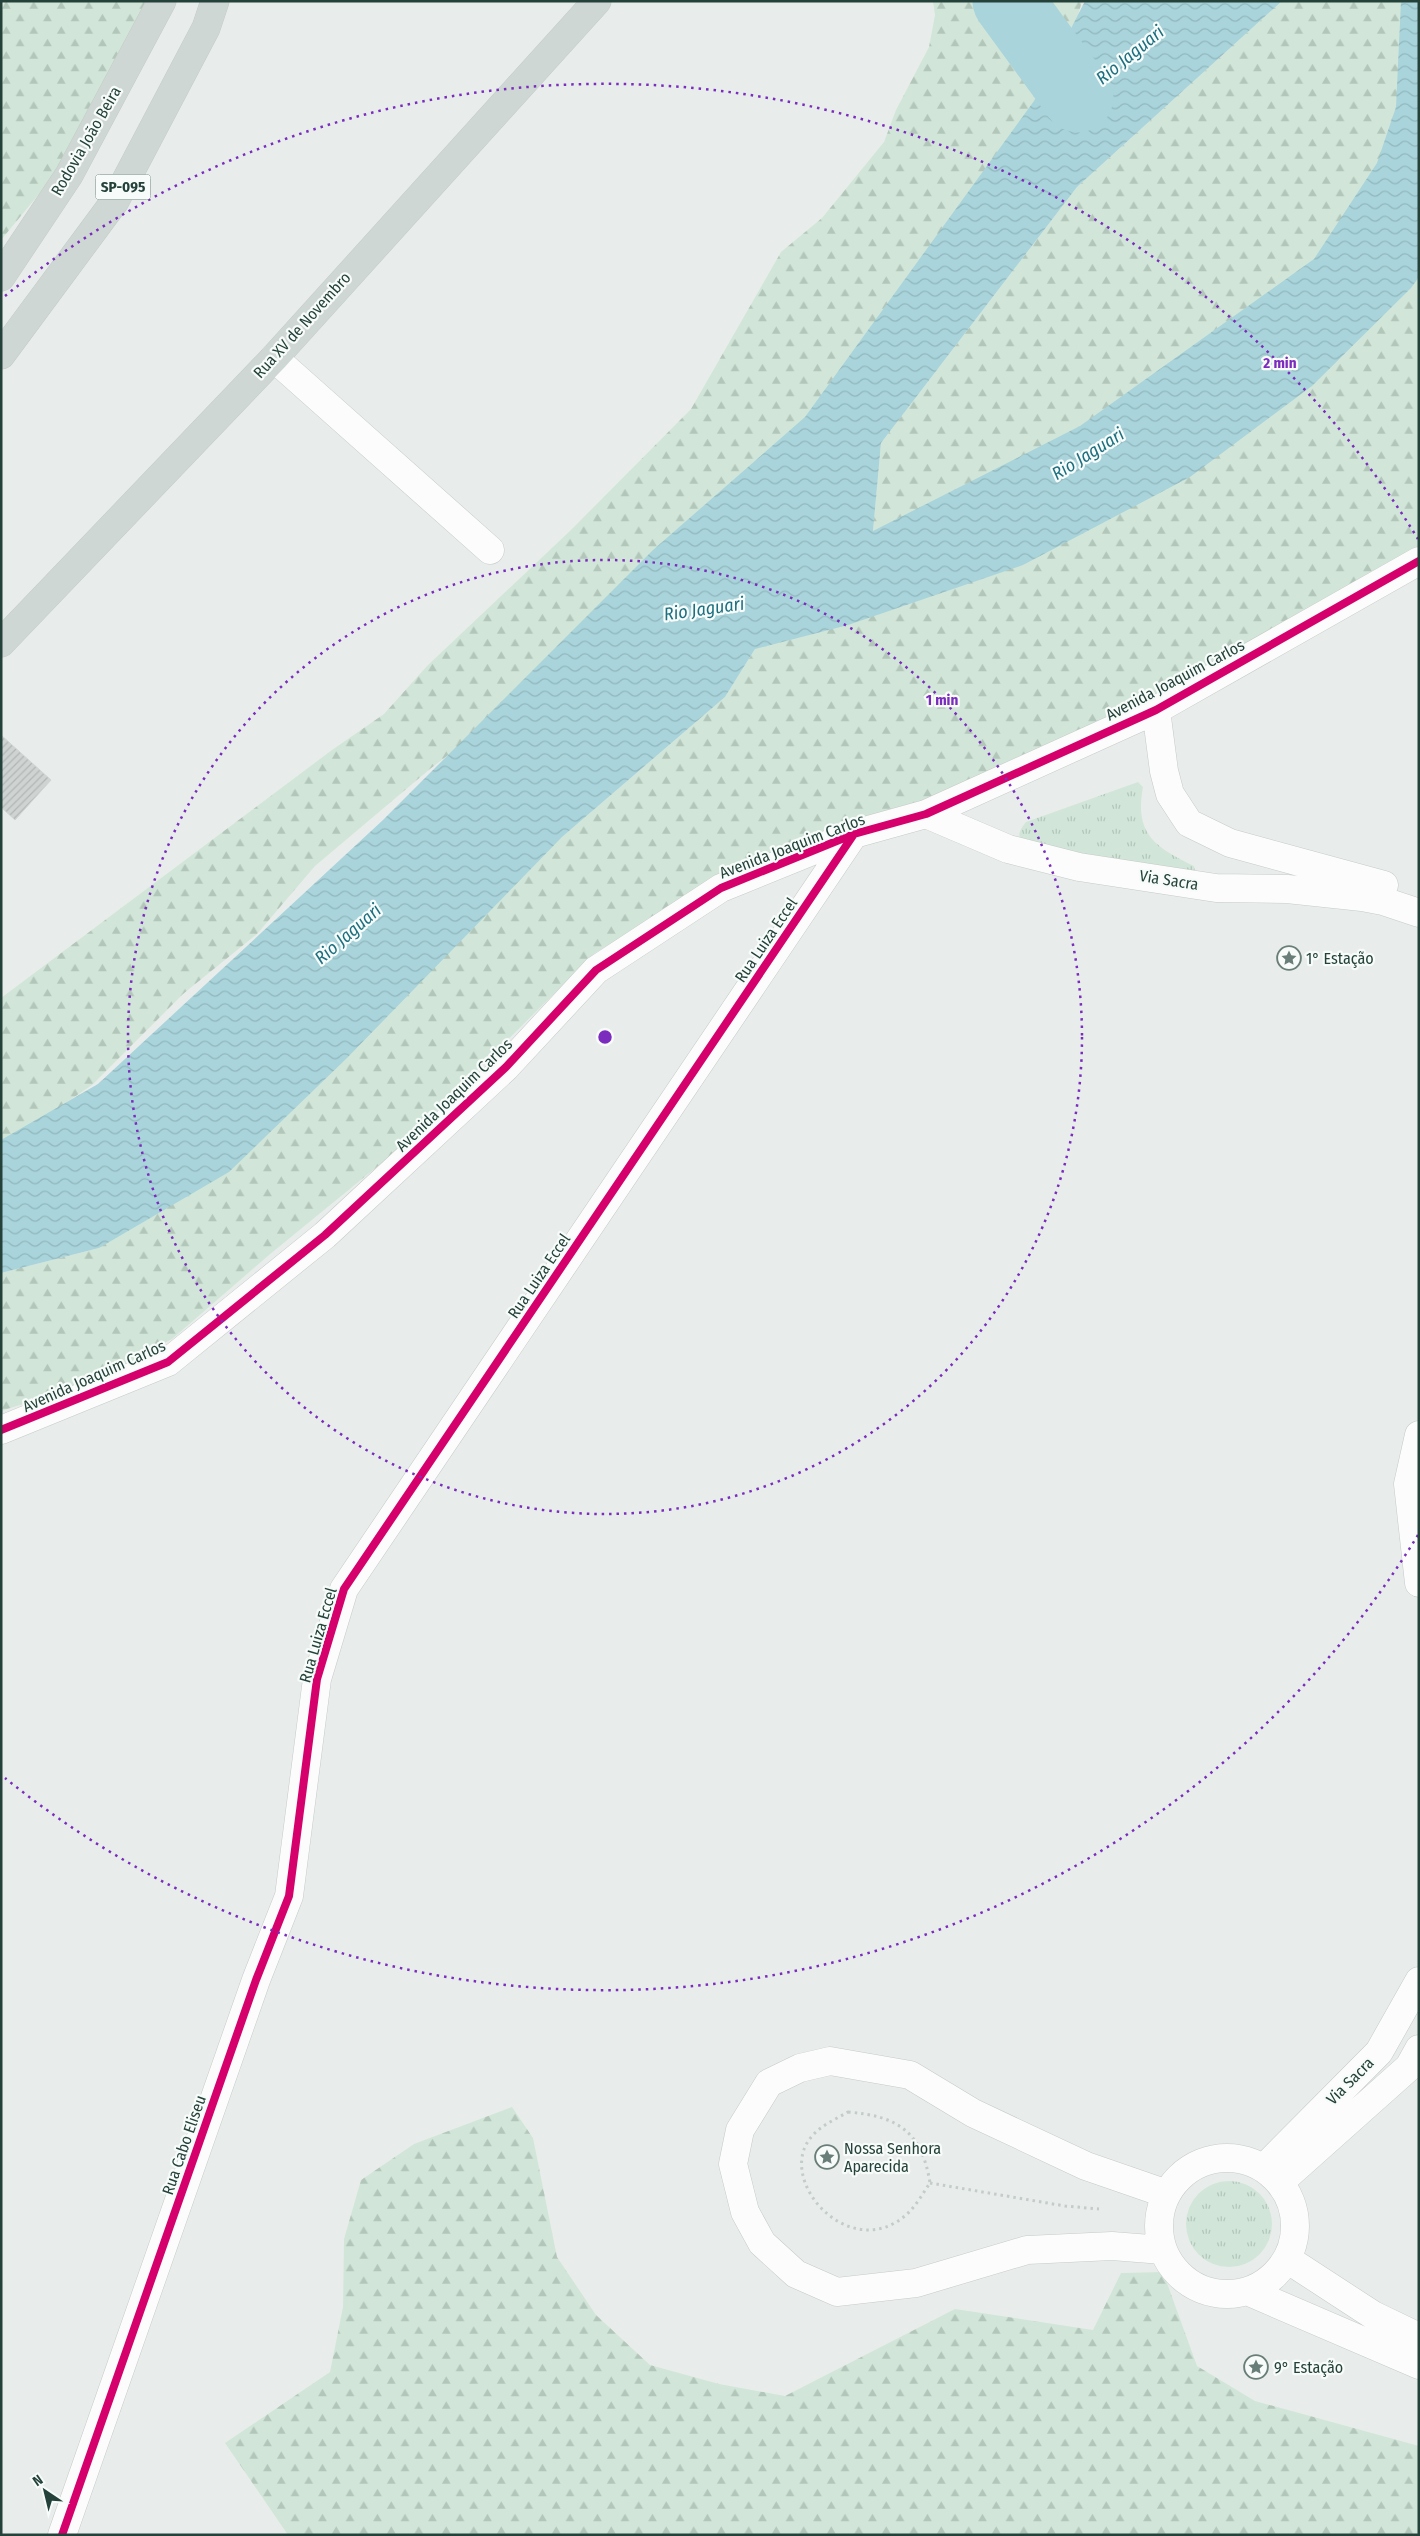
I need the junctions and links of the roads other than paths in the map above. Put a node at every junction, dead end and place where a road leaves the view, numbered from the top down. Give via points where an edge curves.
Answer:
1 (162, 1) edge
2 (215, 1) edge
3 (597, 1) edge
4 (1, 277) edge
5 (1, 355) edge
6 (274, 358) junction
7 (490, 550) dead end
8 (1419, 560) edge
9 (1, 643) edge
10 (1156, 710) junction
11 (926, 814) junction
12 (854, 834) junction
13 (1364, 888) junction
14 (1419, 896) edge
15 (1419, 913) edge
16 (1, 1430) edge
17 (1419, 1435) edge
18 (1419, 1582) edge
19 (308, 1758) joint
20 (1419, 1981) edge
21 (1419, 2049) edge
22 (1272, 2175) junction
23 (1167, 2194) junction
24 (1163, 2250) junction
25 (1287, 2259) junction
26 (1247, 2291) junction
27 (1419, 2337) edge
28 (1419, 2365) edge
29 (62, 2535) edge

1 - 4 main road, Rodovia João Beira / SP-095 via 69,176
2 - 5 main road, SP-095 via 206,28 115,201
3 - 6 main road, Rua XV de Novembro
6 - 7 street
6 - 9 main road, Rua XV de Novembro
8 - 10 street, Avenida Joaquim Carlos
10 - 11 street, Avenida Joaquim Carlos
10 - 13 street, Via Sacra via 1170,794 1189,823 1230,843
11 - 12 street, Avenida Joaquim Carlos
11 - 13 street, Via Sacra via 1008,849 1079,867 1216,888
12 - 16 street, Avenida Joaquim Carlos via 721,888 596,970 506,1067 325,1235 168,1362
12 - 19 street, Rua Luiza Eccel via 344,1588 317,1680
13 - 14 street, Via Sacra
13 - 15 street, Via Sacra via 1383,900
17 - 18 street via 1408,1484
19 - 29 street, Rua Cabo Eliseu via 289,1896 256,1980
20 - 22 street, Via Sacra via 1379,2052
21 - 22 street, Via Sacra via 1409,2067
22 - 23 street via 1243,2159 1221,2157 1200,2163 1181,2176
22 - 25 street via 1291,2200 1296,2219 1294,2240
23 - 24 street via 1160,2215 1159,2233
23 - 24 street via 1086,2166 973,2113 910,2075 830,2061 800,2068 769,2083 740,2130 733,2164 745,2212 762,2243 796,2274 837,2292 916,2283 1027,2250 1112,2246
24 - 26 street via 1172,2268 1188,2282 1206,2291 1226,2294
25 - 26 street via 1263,2284
25 - 27 street via 1373,2315
26 - 28 street

